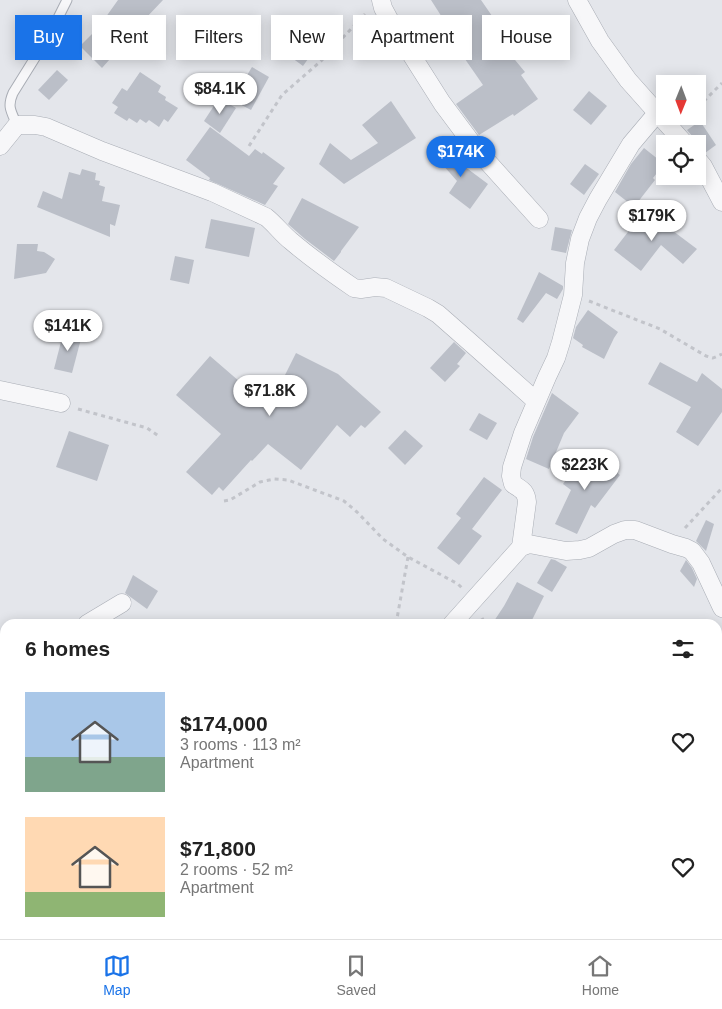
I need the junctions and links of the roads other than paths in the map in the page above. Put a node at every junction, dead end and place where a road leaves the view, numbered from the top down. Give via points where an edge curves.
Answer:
1 (67, 0) edge
2 (577, 0) edge
3 (376, 4) edge
4 (656, 110) edge
5 (656, 114) edge
6 (17, 124) junction
7 (669, 125) edge
8 (677, 135) edge
9 (0, 146) edge
10 (706, 173) edge
11 (722, 202) edge
12 (539, 219) dead end
13 (0, 390) edge
14 (536, 401) junction
15 (60, 404) road end
16 (521, 548) junction
17 (122, 603) dead end
18 (722, 608) edge
19 (95, 619) edge
20 (456, 619) edge

1 - 6 lane via 13,93 11,111
2 - 4 street via 628,80
3 - 12 street via 383,8 442,103 477,150
5 - 14 street via 631,144 588,218 580,239 573,295 556,358
6 - 9 street
6 - 14 street via 46,127 212,192 266,217 312,259 354,288 386,288 438,314
7 - 8 street
10 - 11 street
13 - 15 street
14 - 16 street via 511,476 513,484 526,495 527,502
16 - 18 street via 529,544 566,551 580,550 614,534 634,530 692,552 701,562
16 - 20 street
17 - 19 street

